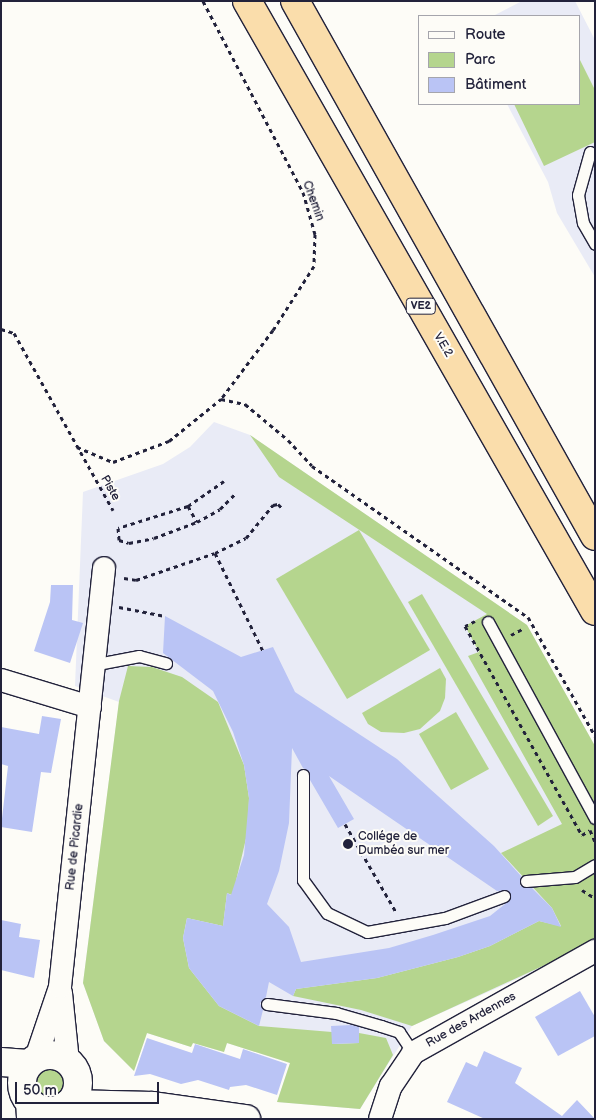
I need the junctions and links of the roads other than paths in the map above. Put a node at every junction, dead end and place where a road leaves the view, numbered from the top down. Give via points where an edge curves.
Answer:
1 (247, 1) edge
2 (295, 1) edge
3 (590, 152) dead end
4 (595, 244) edge
5 (595, 536) edge
6 (111, 574) road end
7 (595, 612) edge
8 (488, 622) dead end
9 (166, 663) dead end
10 (92, 665) junction
11 (1, 680) edge
12 (90, 707) junction
13 (303, 775) dead end
14 (595, 818) edge
15 (595, 865) edge
16 (526, 881) dead end
17 (504, 896) dead end
18 (595, 951) edge
19 (60, 987) junction
20 (267, 1004) dead end
21 (413, 1053) junction
22 (32, 1061) junction
23 (1, 1062) edge
24 (72, 1068) junction
25 (20, 1098) edge
26 (152, 1106) junction
27 (60, 1111) edge
28 (246, 1119) edge
29 (380, 1119) edge

1 - 7 highway, V.E.2 / VE2
2 - 5 highway
3 - 4 lane via 578,195 584,223
6 - 10 street, Rue de Picardie
8 - 14 lane
9 - 10 lane via 139,656
10 - 12 street, Rue de Picardie
11 - 12 street
12 - 19 street, Rue de Picardie
13 - 17 lane via 303,880 327,913 367,932 445,918
15 - 16 lane via 575,877
18 - 21 street, Rue des Ardennes
19 - 22 street, Rue de Picardie
19 - 24 street, Rue de Picardie
20 - 21 lane via 336,1013 399,1032
21 - 29 street, Rue des Ardennes via 391,1086
22 - 23 street
22 - 24 street via 56,1055
22 - 25 street via 22,1082
24 - 26 street
24 - 27 street via 77,1090
25 - 27 street via 41,1109
26 - 27 street
26 - 28 street

